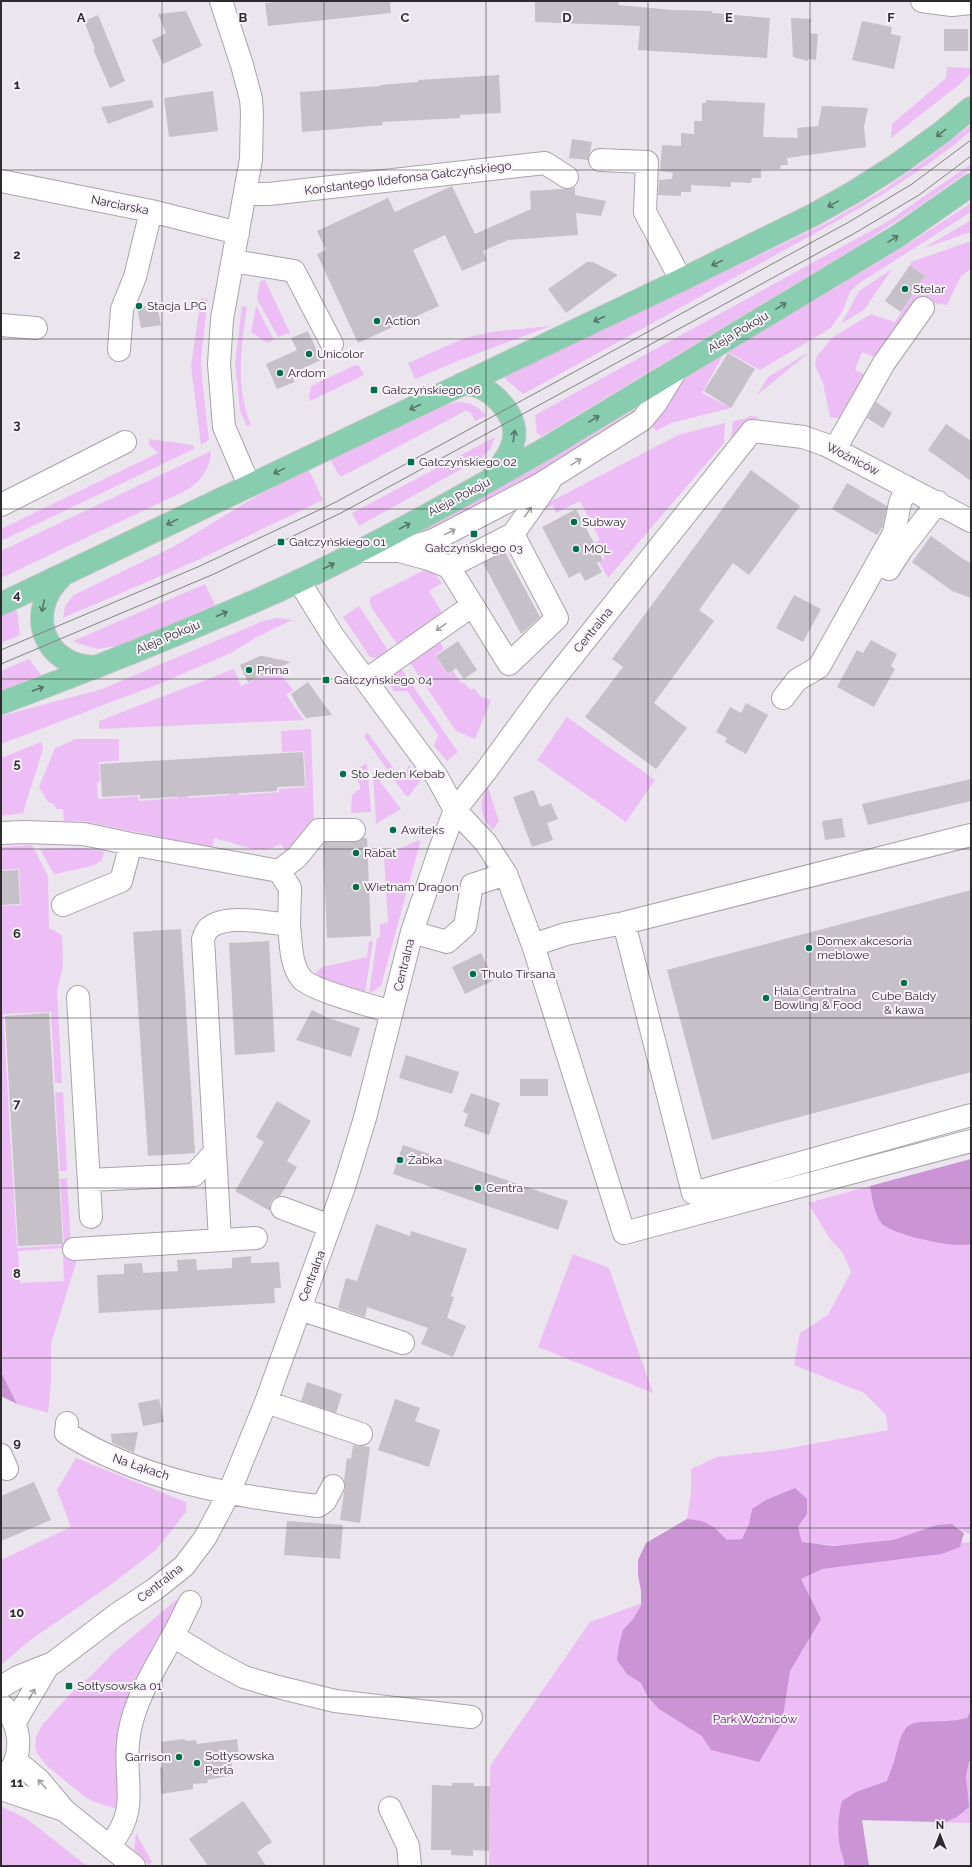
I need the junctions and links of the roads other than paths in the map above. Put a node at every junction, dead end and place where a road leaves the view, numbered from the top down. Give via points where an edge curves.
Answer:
1 (221, 1) edge
2 (922, 1) edge
3 (971, 3) edge
4 (971, 108) edge
5 (600, 160) dead end
6 (566, 177) dead end
7 (1, 181) edge
8 (971, 185) edge
9 (245, 194) junction
10 (151, 211) junction
11 (238, 232) junction
12 (233, 260) junction
13 (681, 280) junction
14 (922, 308) dead end
15 (1, 325) edge
16 (36, 328) dead end
17 (332, 344) dead end
18 (119, 350) dead end
19 (676, 370) junction
20 (462, 384) junction
21 (125, 442) dead end
22 (835, 449) junction
23 (735, 452) joint
24 (554, 475) junction
25 (488, 481) junction
26 (249, 485) junction
27 (908, 487) junction
28 (938, 502) junction
29 (1, 505) edge
30 (971, 521) edge
31 (513, 534) junction
32 (359, 551) junction
33 (399, 551) junction
34 (449, 566) junction
35 (64, 574) junction
36 (299, 580) junction
37 (1, 604) edge
38 (473, 605) junction
39 (838, 660) dead end
40 (96, 667) junction
41 (366, 680) junction
42 (783, 698) dead end
43 (1, 703) edge
44 (455, 810) junction
45 (354, 830) dead end
46 (1, 833) edge
47 (971, 835) edge
48 (130, 844) junction
49 (279, 871) junction
50 (506, 874) junction
51 (63, 905) dead end
52 (624, 923) junction
53 (289, 925) junction
54 (412, 932) junction
55 (533, 945) junction
56 (78, 997) dead end
57 (392, 1012) junction
58 (971, 1115) edge
59 (971, 1141) edge
60 (215, 1152) junction
61 (89, 1180) junction
62 (282, 1208) dead end
63 (91, 1217) dead end
64 (330, 1226) junction
65 (256, 1238) dead end
66 (220, 1240) junction
67 (74, 1249) dead end
68 (300, 1308) junction
69 (403, 1343) dead end
70 (266, 1402) junction
71 (66, 1423) dead end
72 (361, 1434) dead end
73 (333, 1486) dead end
74 (229, 1493) junction
75 (190, 1602) dead end
76 (173, 1636) junction
77 (48, 1666) junction
78 (1, 1687) edge
79 (1, 1704) edge
80 (471, 1717) dead end
81 (15, 1722) junction
82 (16, 1761) junction
83 (1, 1781) edge
84 (1, 1789) edge
85 (390, 1808) dead end
86 (64, 1810) junction
87 (110, 1845) junction
88 (134, 1866) edge
89 (410, 1866) edge

1 - 9 street via 242,65 252,106 251,153
2 - 3 street via 952,5
4 -> 13 main road via 936,136 854,192
5 - 13 street via 647,162 645,212
6 - 9 street, Konstantego Ildefonsa Gałczyńskiego via 545,163 268,194
7 - 10 street, Narciarska
19 -> 8 main road, Aleja Pokoju via 898,236
9 - 11 street
10 - 11 street, Narciarska
10 - 18 street via 135,277 122,309
11 - 12 street
12 - 17 street via 294,271
12 - 26 street via 219,342 220,388 224,427
13 -> 20 main road
14 - 22 street via 884,362
15 - 16 street
24 -> 19 street via 642,420 656,403
25 -> 19 main road, Aleja Pokoju
25 -> 20 main road via 510,452 514,436 513,420 507,409 490,392 478,386
20 -> 26 main road
21 - 29 street
22 - 23 street, Woźniców via 803,437 752,431
22 - 27 street, Woźniców
23 - 44 street, Centralna via 543,693
31 -> 24 street
33 -> 24 street via 440,537
32 -> 25 main road, Aleja Pokoju
26 -> 35 main road
27 - 28 street, Woźniców
27 - 42 street via 900,503 894,533 819,667 797,680
28 - 30 street, Woźniców
28 - 39 street via 875,591
31 - 34 street
31 - 38 street via 557,618 509,664
32 - 33 street
36 -> 32 main road, Aleja Pokoju
33 - 34 street
34 - 38 street
35 - 37 main road
35 -> 40 main road via 51,588 44,601 44,633 52,649 69,662 78,666
40 -> 36 main road, Aleja Pokoju
36 - 41 street via 333,636
38 -> 41 street
43 -> 40 main road, Aleja Pokoju
41 - 44 street via 437,777
44 - 50 street via 486,843
44 - 54 street, Centralna
45 - 49 street via 319,830 297,857
46 - 48 street via 84,834
47 - 52 street
48 - 49 street
48 - 51 street via 121,882
49 - 53 street via 290,888
50 - 54 street via 472,885 465,926 448,942
50 - 55 street
52 - 55 street via 566,934
52 - 58 street via 693,1193
53 - 57 street via 294,961 302,979 328,992
53 - 60 street via 243,920 218,923 208,928 203,939
54 - 57 street, Centralna
55 - 59 street via 624,1233
56 - 61 street
57 - 64 street, Centralna via 356,1150
60 - 61 street via 194,1175
60 - 66 street
61 - 63 street
62 - 64 street
64 - 68 street, Centralna
65 - 66 street
66 - 67 street
68 - 69 street
68 - 70 street, Centralna
70 - 72 street
70 - 74 street, Centralna
71 - 74 street, Na Łąkach via 66,1433 90,1448 135,1468
73 - 74 street via 325,1501 318,1506
74 - 77 street, Centralna via 205,1538 175,1574
75 - 76 street
76 - 80 street via 244,1677 278,1687 335,1701
76 - 87 street via 144,1687 134,1713 128,1743 129,1806 121,1828
77 - 78 street, Centralna via 18,1677
81 -> 77 street, Centralna
79 - 81 street via 9,1711
81 - 82 street via 19,1744
82 - 83 street
86 -> 82 street via 39,1780
84 - 86 street
85 - 89 street via 408,1846
86 - 87 street
87 - 88 street

